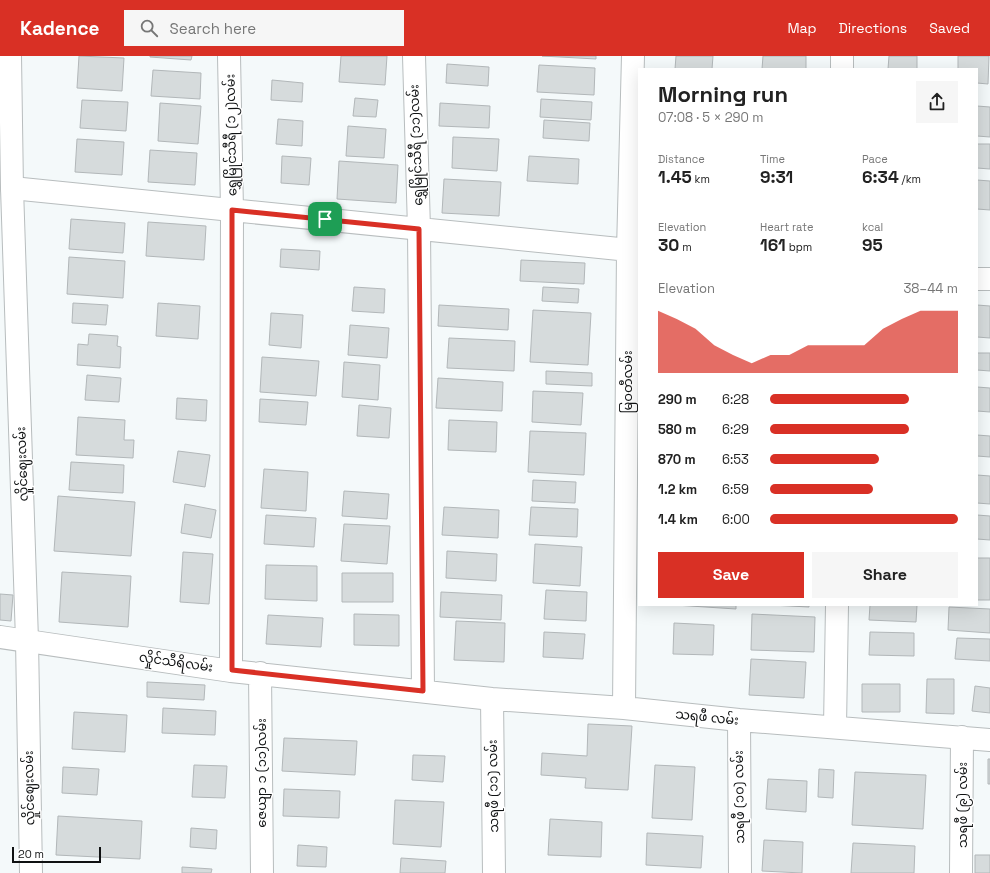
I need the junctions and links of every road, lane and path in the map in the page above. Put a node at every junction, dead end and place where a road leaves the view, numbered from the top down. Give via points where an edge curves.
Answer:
1 (10, 56) edge
2 (229, 56) edge
3 (414, 56) edge
4 (633, 56) edge
5 (842, 56) edge
6 (842, 68) edge
7 (12, 188) junction
8 (232, 210) junction
9 (419, 229) junction
10 (634, 250) edge
11 (978, 279) edge
12 (990, 280) edge
13 (836, 606) edge
14 (0, 637) edge
15 (27, 640) junction
16 (232, 670) junction
17 (260, 674) junction
18 (423, 691) junction
19 (492, 699) junction
20 (624, 708) junction
21 (739, 720) junction
22 (835, 727) junction
23 (962, 737) junction
24 (990, 740) edge
25 (31, 873) edge
26 (262, 873) edge
27 (494, 873) edge
28 (740, 873) edge
29 (961, 873) edge

1 - 7 street, လှိုင်ဈေးလမ်း
2 - 8 street, ရွှေမြိုင်သီရီ (၁၂)လမ်း
3 - 9 street, ရွှေမြိုင်သီရီ (၁၁)လမ်း
4 - 10 street, မြဝတီလမ်း
5 - 6 street
7 - 8 street
7 - 15 street, လှိုင်ဈေးလမ်း
8 - 9 street
8 - 16 street, ရွှေမြိုင်သီရီ (၁၂)လမ်း
9 - 10 street
9 - 18 street, ရွှေမြိုင်သီရီ (၁၁)လမ်း
10 - 20 street, မြဝတီလမ်း
11 - 12 street
13 - 22 street
14 - 15 street, လှိုင်သီရိလမ်း
15 - 16 street, လှိုင်သီရိလမ်း
15 - 25 street, လှိုင်ဈေးလမ်း
16 - 17 street, လှိုင်သီရိလမ်း
17 - 18 street, လှိုင်သီရိလမ်း
17 - 26 street, ဇေယျာ ၁ (၁၁)လမ်း
18 - 19 street, သရဖီ လမ်း
19 - 20 street, သရဖီ လမ်း
19 - 27 street, သရဖီ (၁၁) လမ်း
20 - 21 street, သရဖီ လမ်း
21 - 22 street, သရဖီ လမ်း
21 - 28 street, သရဖီ (၁၀) လမ်း
22 - 23 street, သရဖီ လမ်း
23 - 24 street, သရဖီ လမ်း
23 - 29 street, သရဖီ (၉) လမ်း

